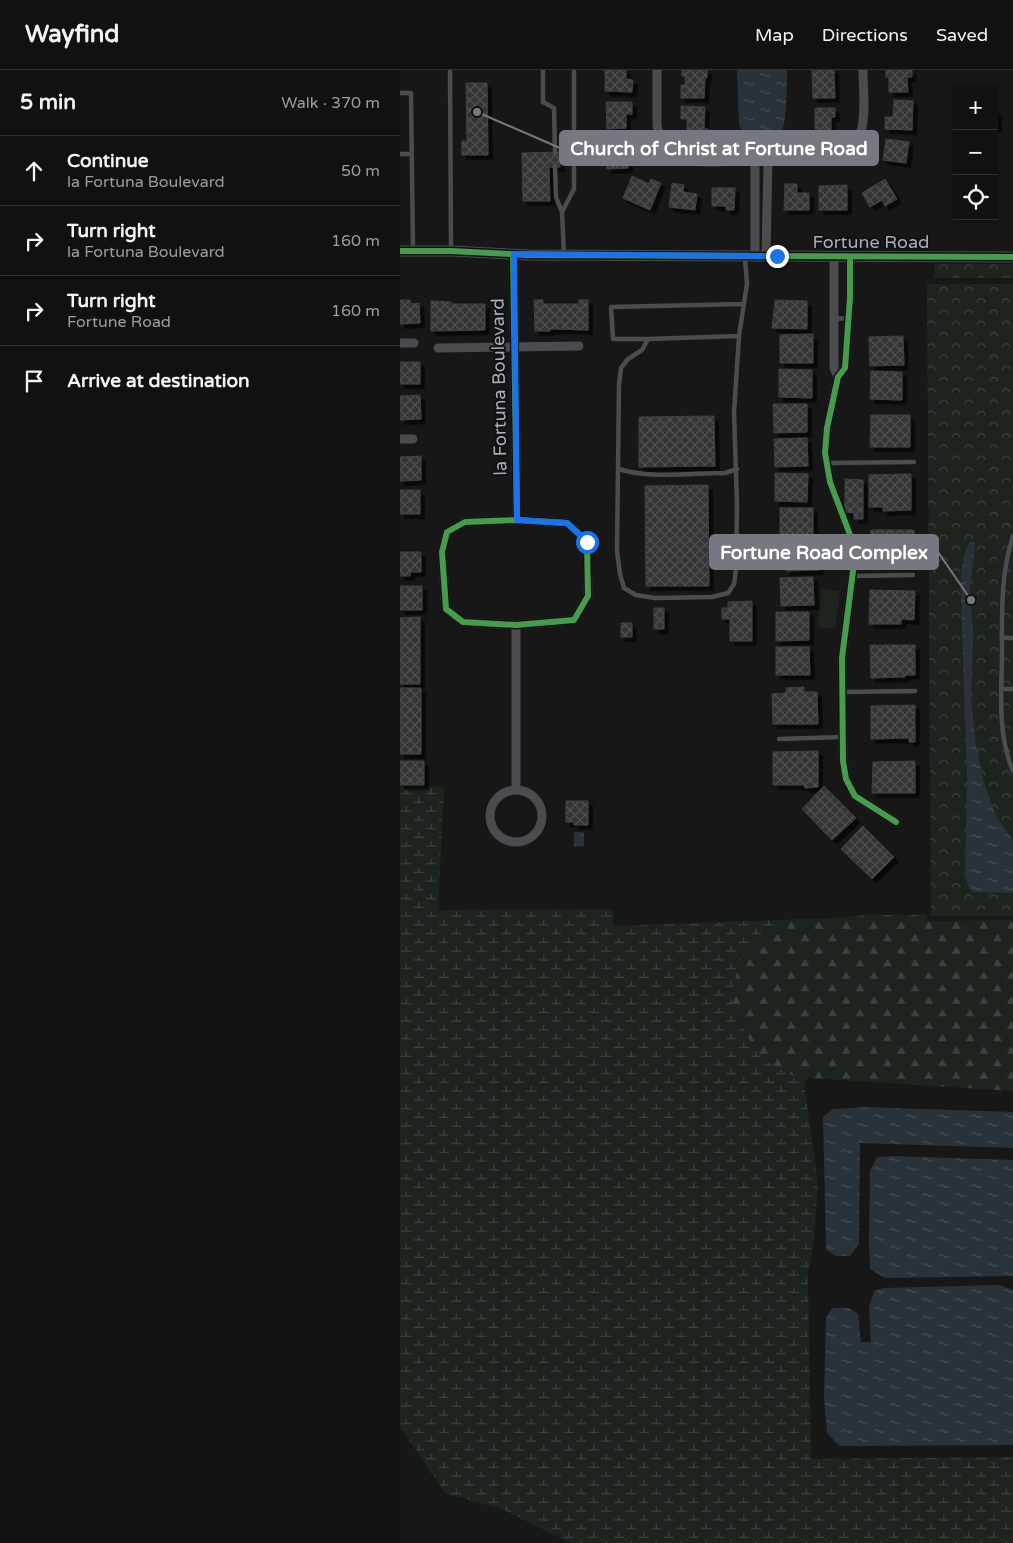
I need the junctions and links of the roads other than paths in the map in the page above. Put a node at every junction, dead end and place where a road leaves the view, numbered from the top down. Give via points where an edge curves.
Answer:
1 (450, 70) edge
2 (543, 70) edge
3 (574, 70) edge
4 (658, 70) edge
5 (863, 70) edge
6 (400, 93) edge
7 (555, 152) dead end
8 (400, 154) edge
9 (412, 154) junction
10 (756, 161) junction
11 (768, 161) junction
12 (555, 167) dead end
13 (562, 212) junction
14 (413, 250) junction
15 (400, 251) edge
16 (451, 251) junction
17 (514, 254) junction
18 (564, 255) junction
19 (755, 256) junction
20 (834, 257) junction
21 (850, 257) junction
22 (1013, 257) edge
23 (743, 304) junction
24 (849, 318) junction
25 (834, 319) junction
26 (738, 336) junction
27 (648, 339) junction
28 (400, 343) edge
29 (414, 343) dead end
30 (580, 346) dead end
31 (515, 347) junction
32 (438, 348) dead end
33 (834, 352) junction
34 (846, 352) junction
35 (838, 377) junction
36 (400, 439) edge
37 (413, 439) dead end
38 (827, 462) junction
39 (914, 462) dead end
40 (619, 469) junction
41 (737, 470) junction
42 (517, 520) junction
43 (1013, 536) edge
44 (852, 576) junction
45 (913, 576) dead end
46 (516, 625) junction
47 (1002, 638) junction
48 (1013, 638) edge
49 (1002, 689) junction
50 (1013, 689) edge
51 (914, 691) dead end
52 (843, 692) junction
53 (843, 737) junction
54 (779, 738) dead end
55 (1013, 771) edge
56 (516, 790) junction
57 (896, 822) dead end

1 - 16 lane
2 - 7 lane via 543,102 554,108
3 - 13 lane via 574,189
4 - 10 street via 658,134 665,147 677,157 690,161
5 - 11 street via 862,128 851,150 830,160
6 - 9 lane via 411,93
8 - 9 lane
9 - 14 lane
10 - 11 street
10 - 19 street
11 - 19 street
12 - 13 lane via 556,197
13 - 18 lane
14 - 15 street, Fortune Road
14 - 16 street, Fortune Road
16 - 17 street, Fortune Road
17 - 18 street, Fortune Road
17 - 31 street, la Fortuna Boulevard
18 - 19 street, Fortune Road
19 - 20 street, Fortune Road
19 - 23 lane
20 - 21 street, Fortune Road
20 - 25 street
21 - 22 street, Fortune Road
21 - 24 street
23 - 26 lane
23 - 27 lane via 611,307 613,339
24 - 25 lane
24 - 34 street
25 - 33 street
26 - 27 lane
26 - 41 lane via 734,412
27 - 40 lane via 642,350 628,358 621,368
28 - 29 street
30 - 31 street
31 - 32 street
31 - 42 street, la Fortuna Boulevard
33 - 34 lane
33 - 35 street via 834,368
34 - 35 street via 845,368
35 - 38 street via 827,428
36 - 37 street
38 - 39 lane
38 - 44 street via 830,482 852,540
40 - 41 lane via 649,474
40 - 41 lane via 617,551 620,574 624,588 636,595 655,598 712,597 728,593 734,584
42 - 46 street via 567,523 587,542 588,596 574,620
42 - 46 street via 465,522 447,532 442,552 446,608 463,622
43 - 47 lane via 1002,590
44 - 45 lane
44 - 52 street via 842,658
46 - 56 street
47 - 48 lane
47 - 49 lane
49 - 50 lane
49 - 55 lane via 1004,740
51 - 52 lane
52 - 53 street
53 - 54 lane
53 - 57 street via 846,779 855,796
56 - 56 street via 500,796 491,809 490,817 502,838 518,842 534,835 542,820 542,811 532,796

